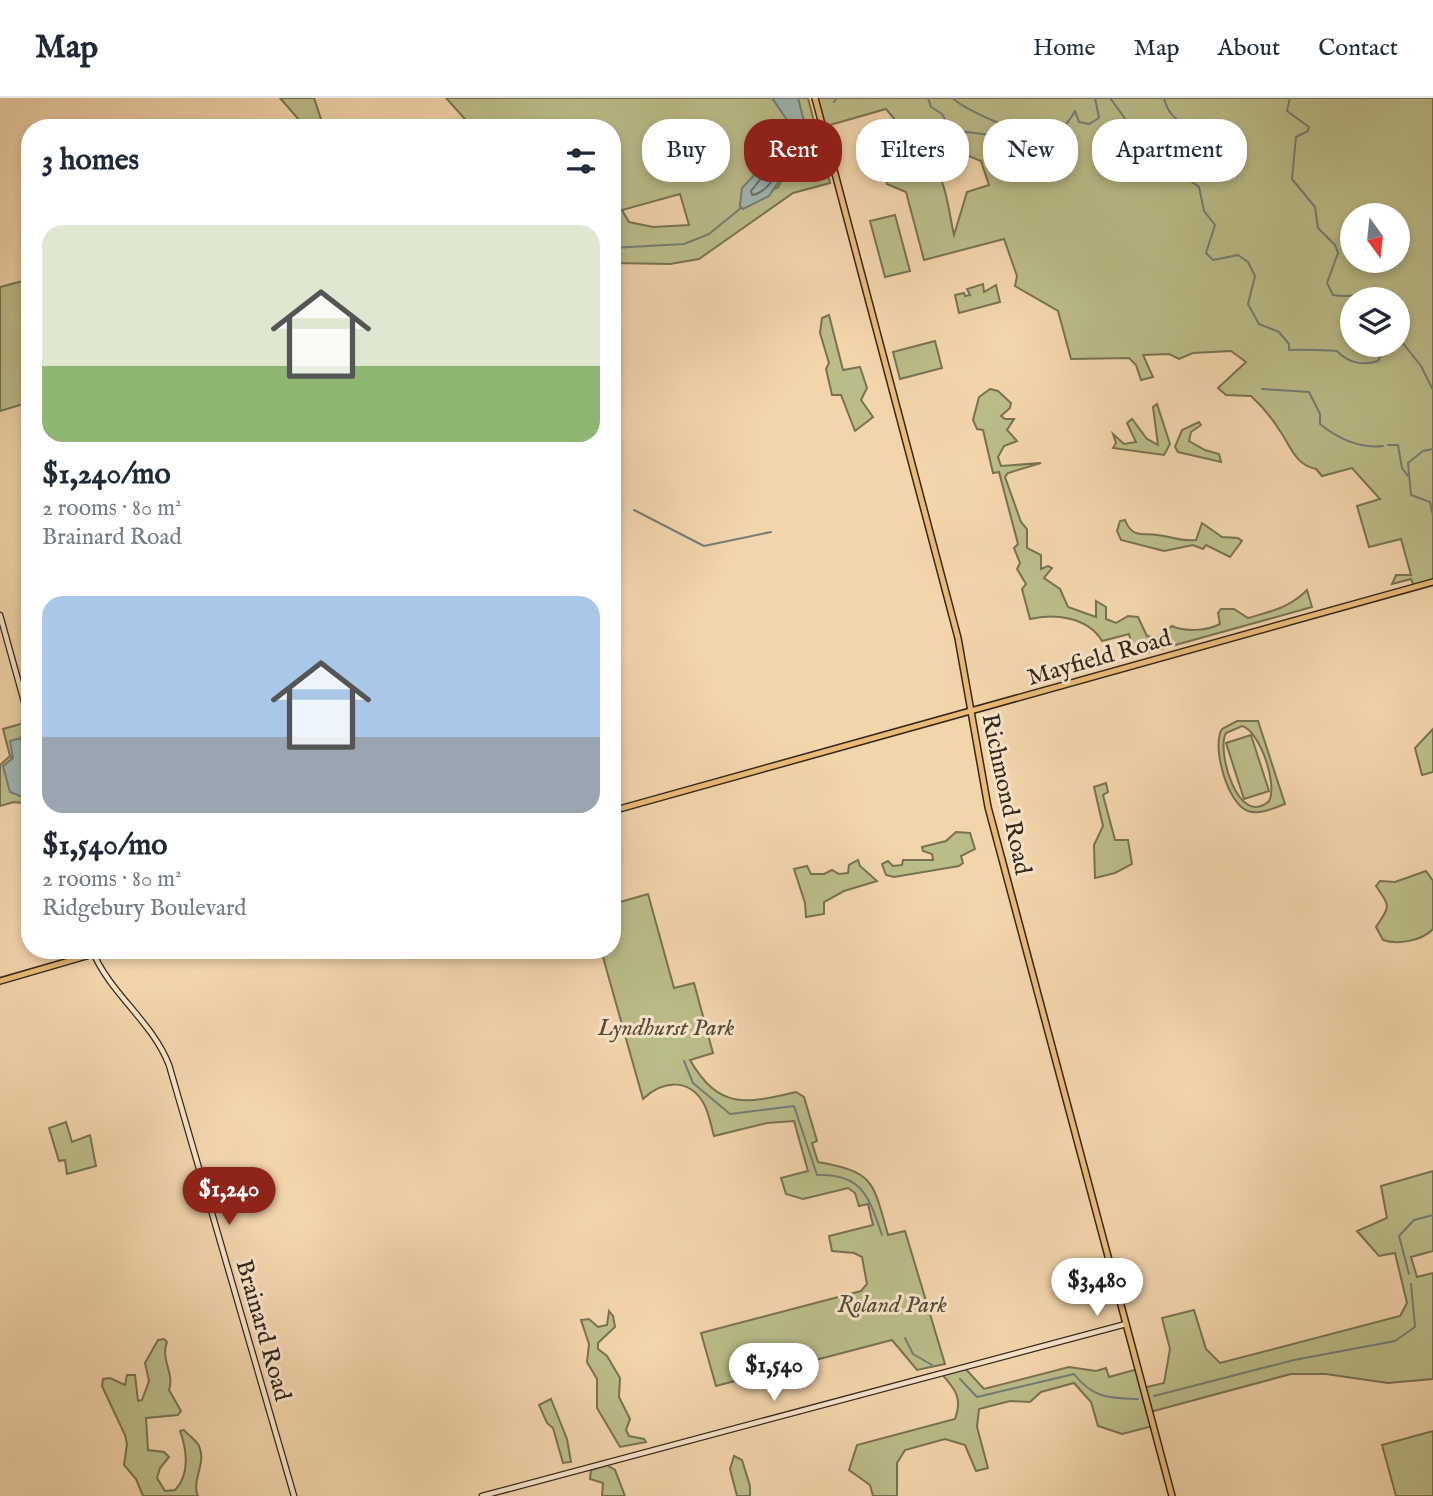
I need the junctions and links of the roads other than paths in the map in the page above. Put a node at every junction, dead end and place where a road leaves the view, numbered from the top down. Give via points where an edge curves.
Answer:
1 (815, 98) edge
2 (1433, 582) edge
3 (0, 615) edge
4 (21, 691) edge
5 (970, 712) junction
6 (621, 809) edge
7 (71, 959) edge
8 (97, 959) edge
9 (0, 981) edge
10 (1126, 1324) junction
11 (294, 1496) edge
12 (482, 1496) edge
13 (1172, 1496) edge

1 - 5 main road, Richmond Road via 956,630
2 - 5 main road, Mayfield Road
3 - 4 street
5 - 6 main road, Mayfield Road
5 - 10 main road, Richmond Road via 988,807
7 - 9 main road
8 - 11 street, Brainard Road via 149,1027 169,1065
10 - 12 street
10 - 13 main road, Richmond Road

